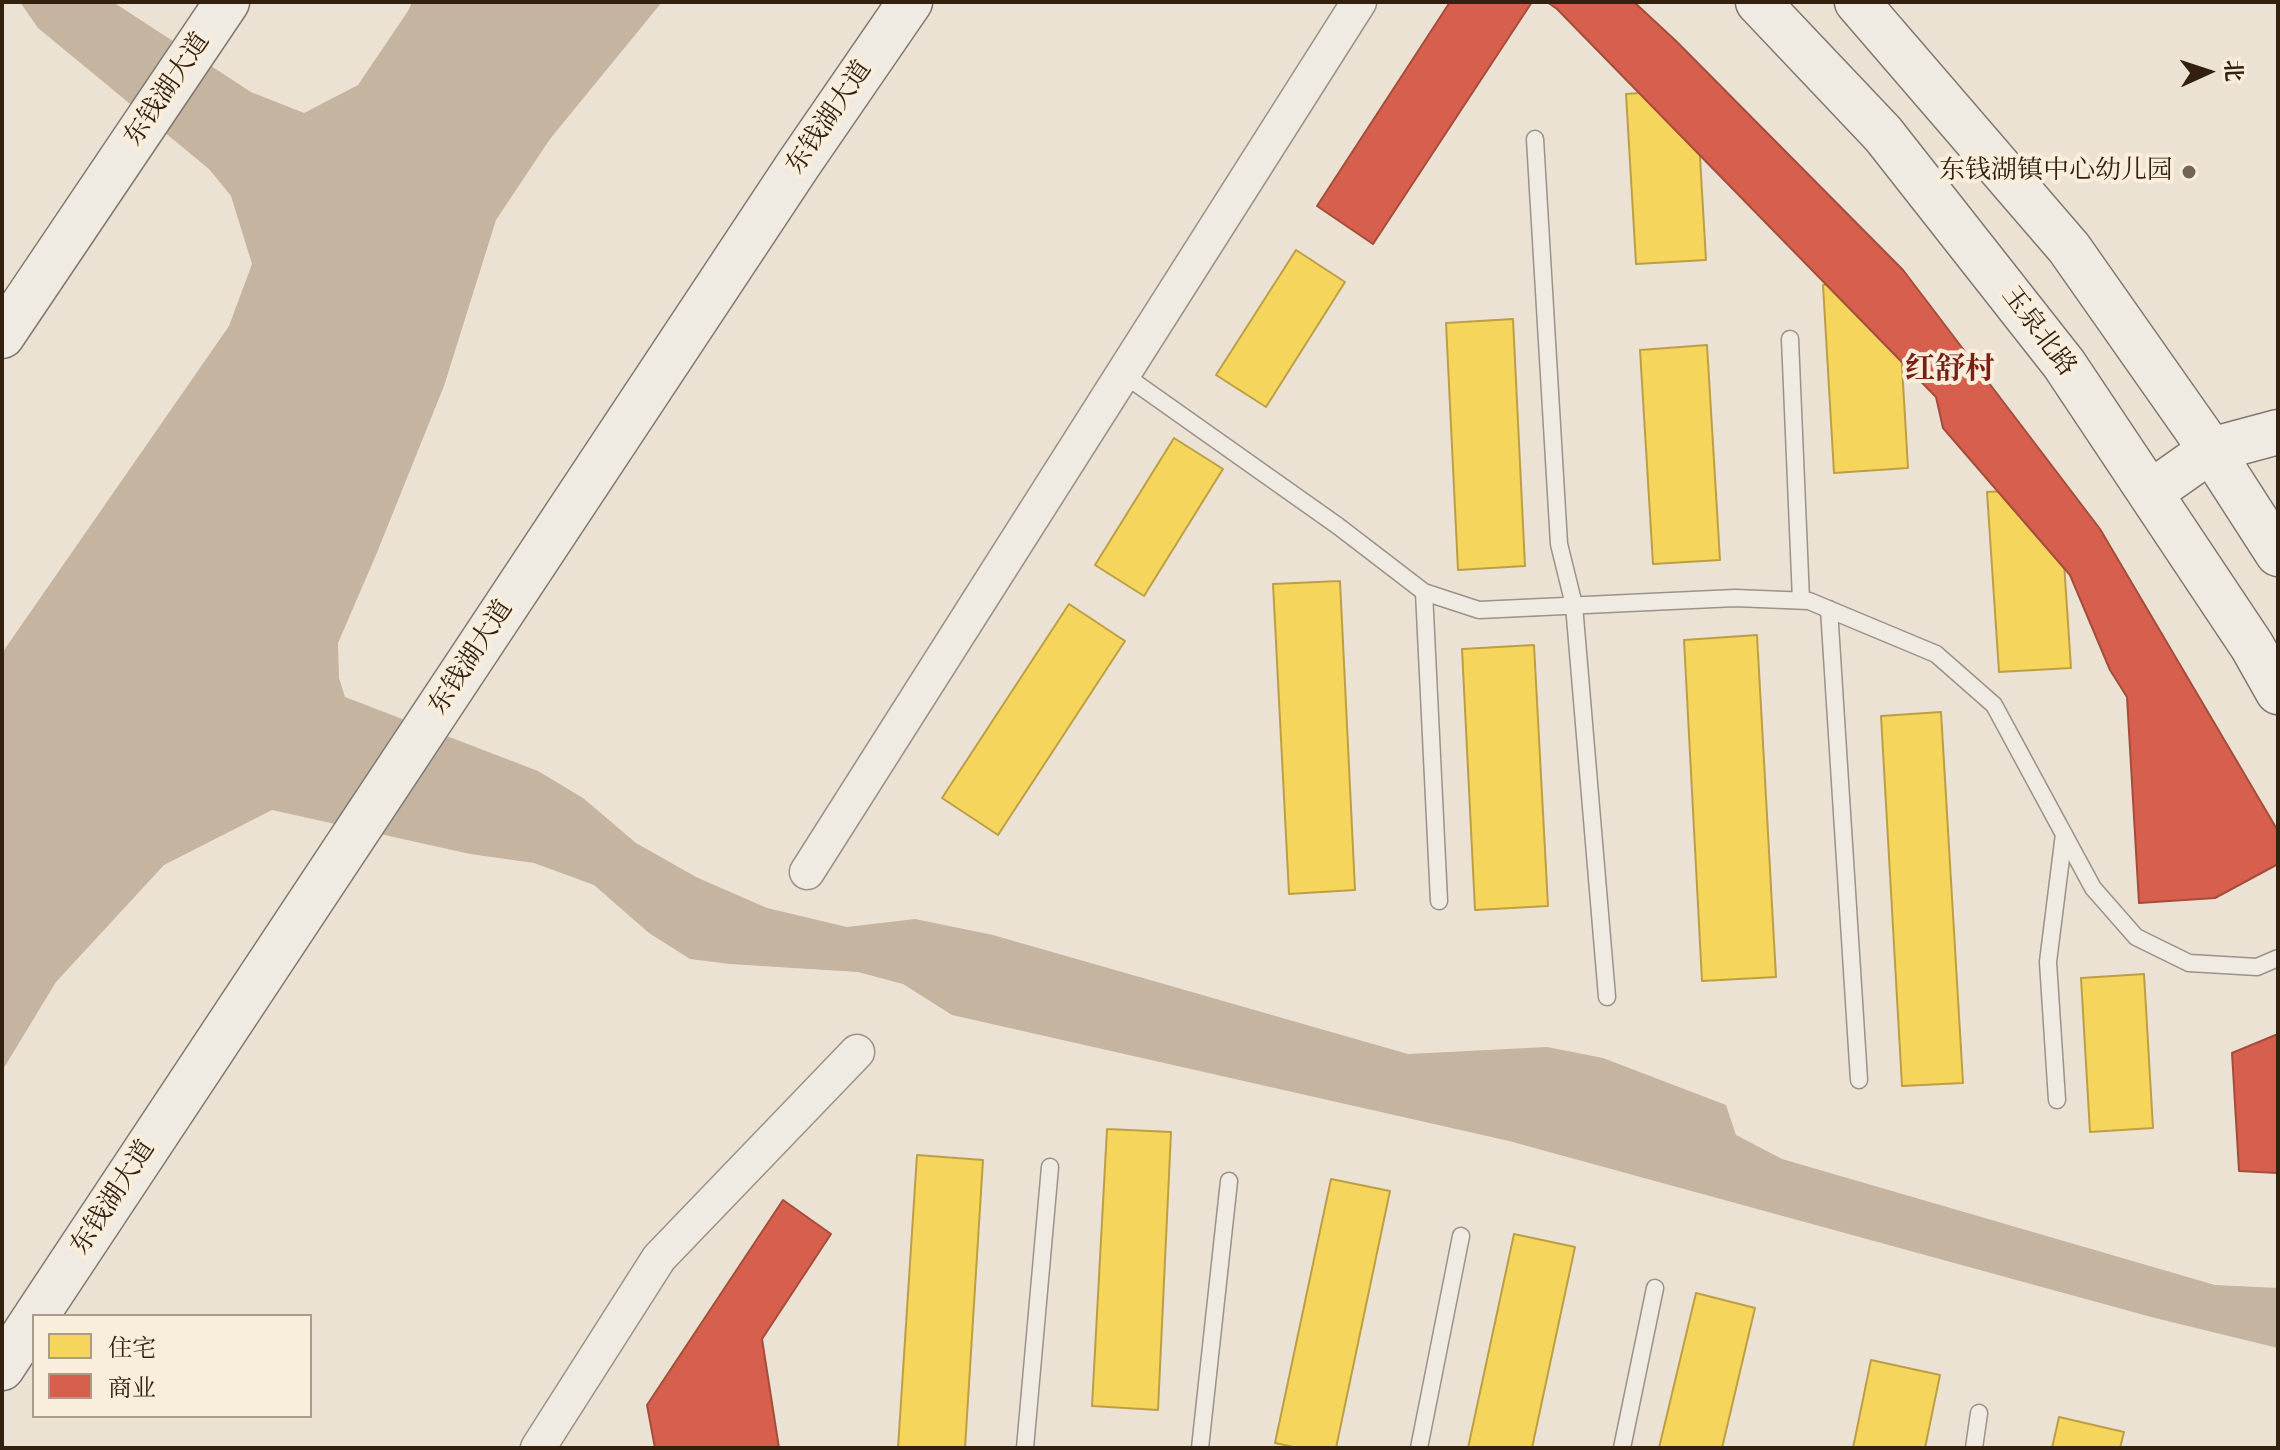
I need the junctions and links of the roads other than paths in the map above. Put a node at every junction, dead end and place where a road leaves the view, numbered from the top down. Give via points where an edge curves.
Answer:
1 (227, 2) edge
2 (910, 2) edge
3 (1359, 2) edge
4 (1758, 2) edge
5 (1857, 2) edge
6 (1535, 139) dead end
7 (2, 336) edge
8 (1790, 339) dead end
9 (1123, 374) junction
10 (2278, 432) edge
11 (2211, 450) junction
12 (2150, 493) junction
13 (2278, 554) edge
14 (1424, 592) junction
15 (1801, 600) junction
16 (1574, 605) junction
17 (1829, 609) junction
18 (2265, 639) edge
19 (2278, 692) edge
20 (2064, 834) junction
21 (807, 872) dead end
22 (1439, 901) dead end
23 (2278, 958) edge
24 (1607, 997) dead end
25 (857, 1052) dead end
26 (1859, 1080) dead end
27 (2057, 1100) dead end
28 (1050, 1167) dead end
29 (1229, 1181) dead end
30 (1461, 1236) dead end
31 (1655, 1288) dead end
32 (38, 1314) edge
33 (32, 1323) edge
34 (2, 1368) edge
35 (1979, 1413) dead end
36 (538, 1448) edge
37 (1025, 1448) edge
38 (1200, 1448) edge
39 (1419, 1448) edge
40 (1622, 1448) edge
41 (1974, 1448) edge

1 - 7 main road, 东钱湖大道
2 - 32 main road, 东钱湖大道
3 - 9 street
4 - 12 main road, 玉泉北路 via 1912,170 2064,364
5 - 11 main road via 2069,248
6 - 16 lane via 1559,544
8 - 15 lane
9 - 14 lane
9 - 21 street
10 - 11 main road
11 - 12 main road
11 - 13 main road
12 - 18 main road, 玉泉北路
14 - 16 lane via 1479,610
14 - 22 lane
15 - 16 lane
15 - 17 lane
16 - 24 lane
17 - 20 lane via 1936,654 1994,705
17 - 26 lane
18 - 19 main road, 玉泉北路
20 - 23 lane via 2093,888 2136,937 2189,963 2257,967
20 - 27 lane via 2048,962
25 - 36 street via 659,1258
28 - 37 lane
29 - 38 lane
30 - 39 lane
31 - 40 lane
33 - 34 main road, 东钱湖大道
35 - 41 lane

